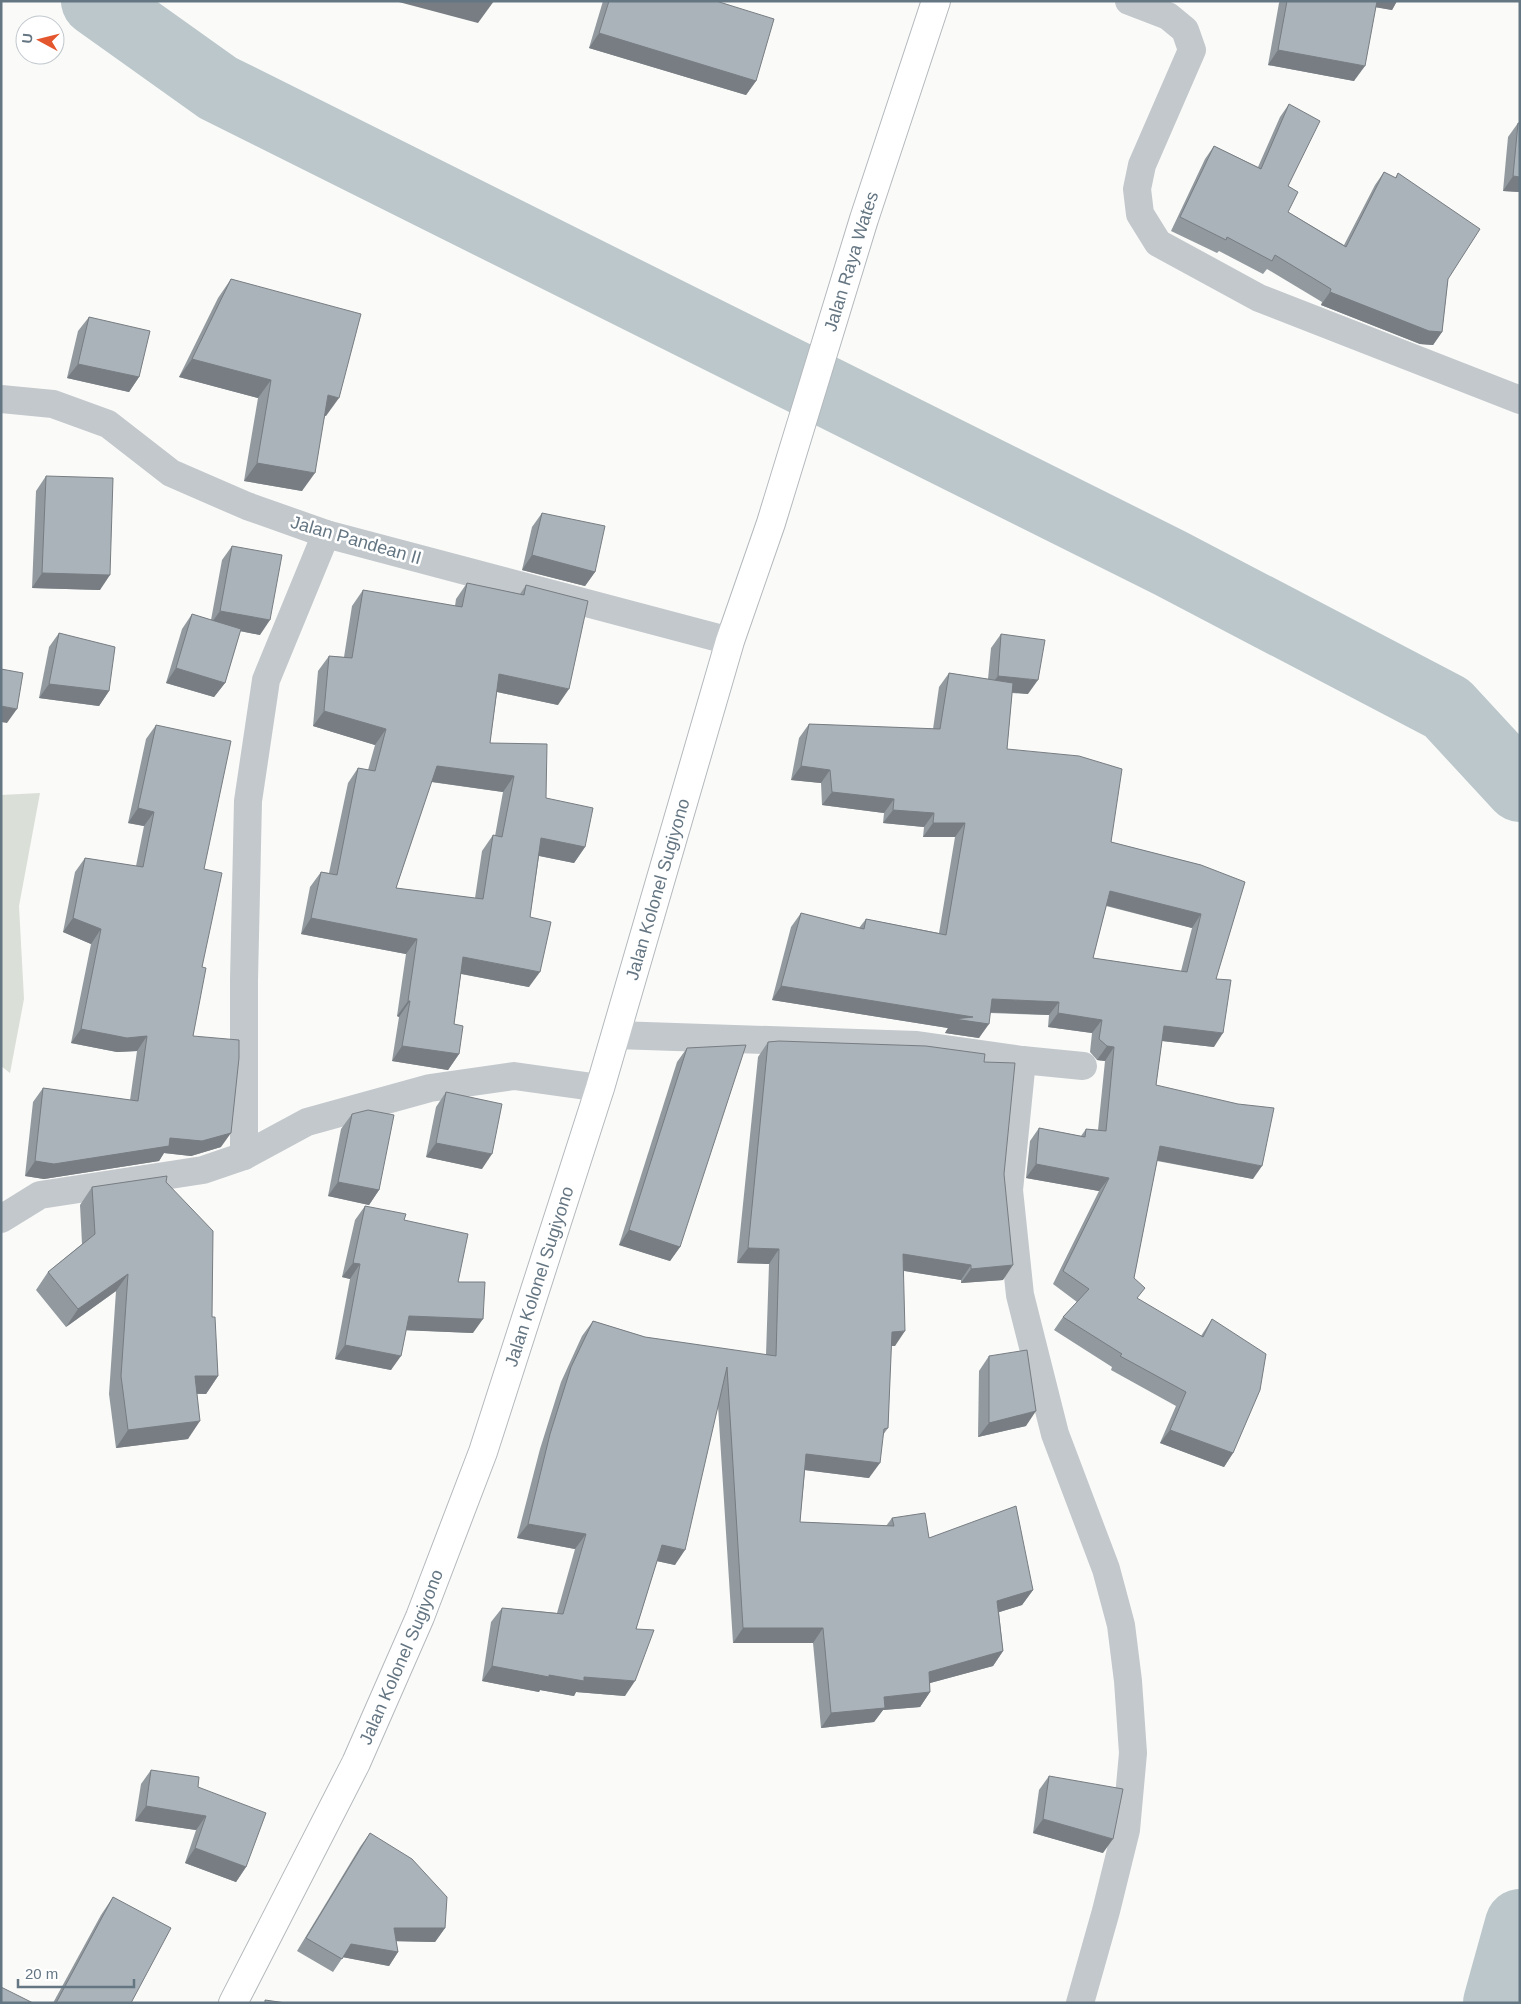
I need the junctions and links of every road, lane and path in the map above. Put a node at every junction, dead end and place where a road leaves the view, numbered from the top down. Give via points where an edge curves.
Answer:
1 (936, 1) edge
2 (1129, 1) edge
3 (1, 399) edge
4 (1520, 400) edge
5 (771, 522) joint
6 (326, 534) junction
7 (730, 641) junction
8 (616, 1035) junction
9 (1022, 1060) junction
10 (1083, 1066) dead end
11 (600, 1088) junction
12 (244, 1156) junction
13 (1, 1219) edge
14 (233, 2003) edge
15 (1080, 2003) edge

1 - 5 highway, Jalan Raya Wates via 864,219
2 - 4 street via 1168,16 1186,30 1192,50 1142,164 1137,189 1140,214 1158,243 1259,298
3 - 6 street, Jalan Pandean II via 53,404 108,424 171,473 247,506
5 - 7 highway, Jalan Kolonel Sugiyono
6 - 7 street, Jalan Pandean II
6 - 12 street via 266,680 248,801
7 - 8 highway, Jalan Kolonel Sugiyono
8 - 9 street via 917,1045
8 - 11 highway, Jalan Kolonel Sugiyono
9 - 10 street
9 - 15 street via 1009,1190 1020,1295 1055,1434 1106,1570 1121,1625 1133,1753 1126,1830
11 - 12 street via 514,1076 430,1088 307,1122
11 - 14 highway, Jalan Kolonel Sugiyono via 483,1452 420,1617 356,1763
12 - 13 street via 203,1170 40,1195

